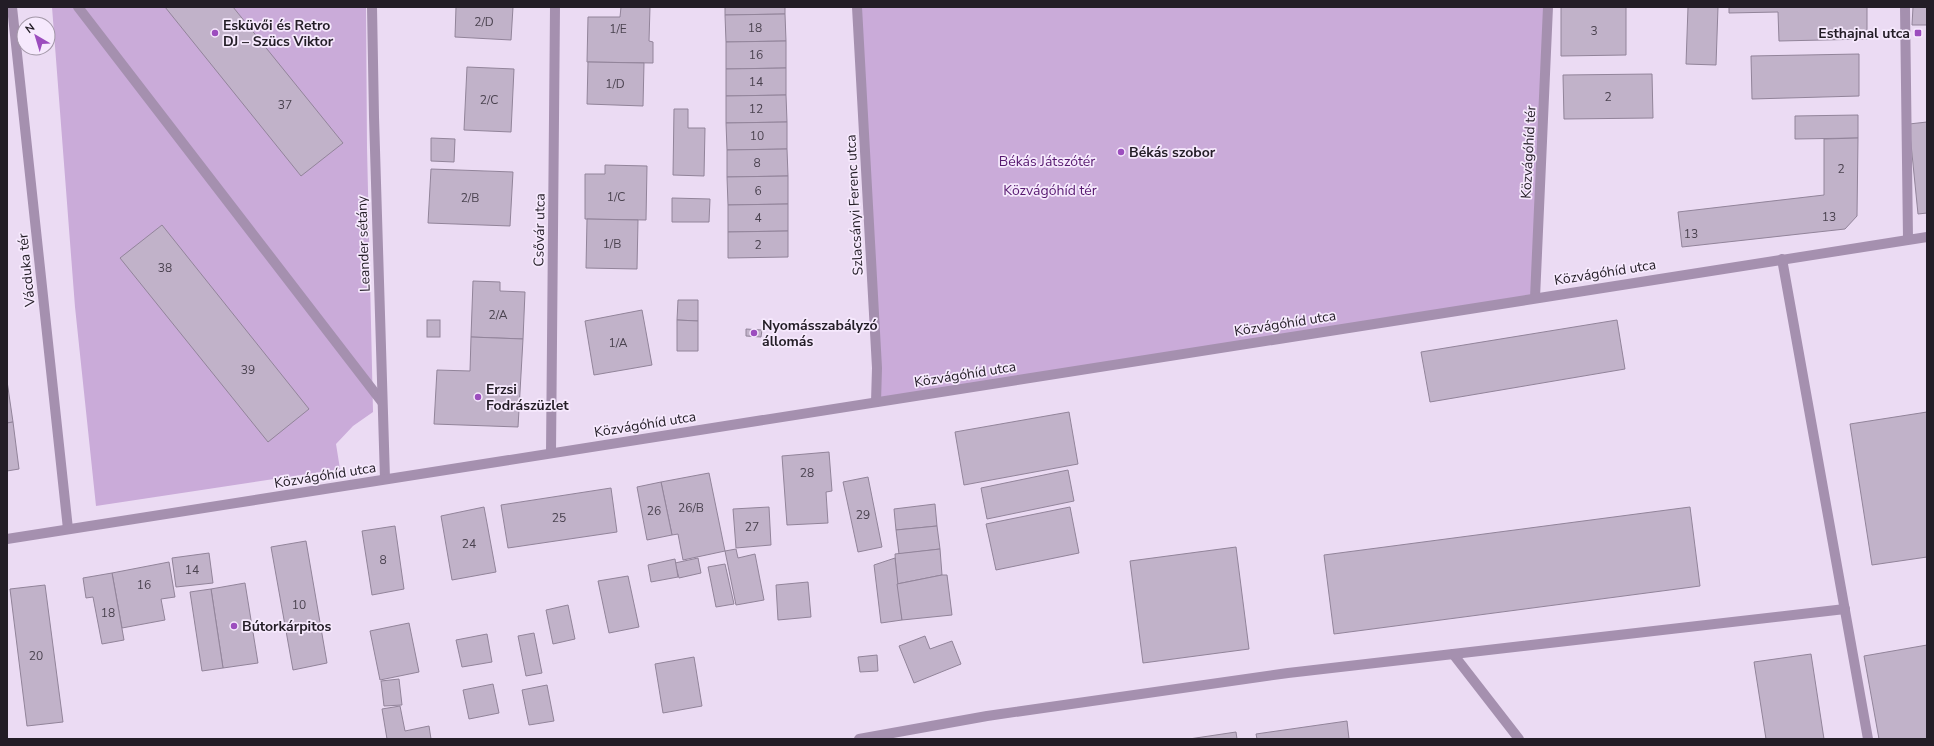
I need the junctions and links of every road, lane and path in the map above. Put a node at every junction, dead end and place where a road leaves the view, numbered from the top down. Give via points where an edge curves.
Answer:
1 (12, 7) edge
2 (78, 7) edge
3 (372, 7) edge
4 (555, 7) edge
5 (857, 7) edge
6 (1548, 7) edge
7 (1904, 7) edge
8 (1927, 237) edge
9 (1908, 239) junction
10 (1782, 259) junction
11 (1535, 298) junction
12 (382, 402) junction
13 (876, 402) junction
14 (551, 453) junction
15 (385, 479) junction
16 (68, 529) junction
17 (7, 539) edge
18 (1845, 609) junction
19 (1453, 654) junction
20 (859, 739) edge
21 (1519, 739) edge
22 (1868, 739) edge

1 - 16 street, Vácduka tér
2 - 12 street
3 - 12 street, Leander sétány
4 - 14 street, Csővár utca
5 - 13 street, Szlacsányi Ferenc utca via 877,368
6 - 11 street, Közvágóhíd tér
7 - 9 street
8 - 9 street, Közvágóhíd utca
9 - 10 street, Közvágóhíd utca
10 - 11 street, Közvágóhíd utca
10 - 18 street
11 - 13 street, Közvágóhíd utca
12 - 15 street, Leander sétány
13 - 14 street, Közvágóhíd utca
14 - 15 street, Közvágóhíd utca
15 - 16 street, Közvágóhíd utca
16 - 17 street, Közvágóhíd utca
18 - 19 street
18 - 22 street
19 - 20 street via 1280,674 987,716
19 - 21 street

